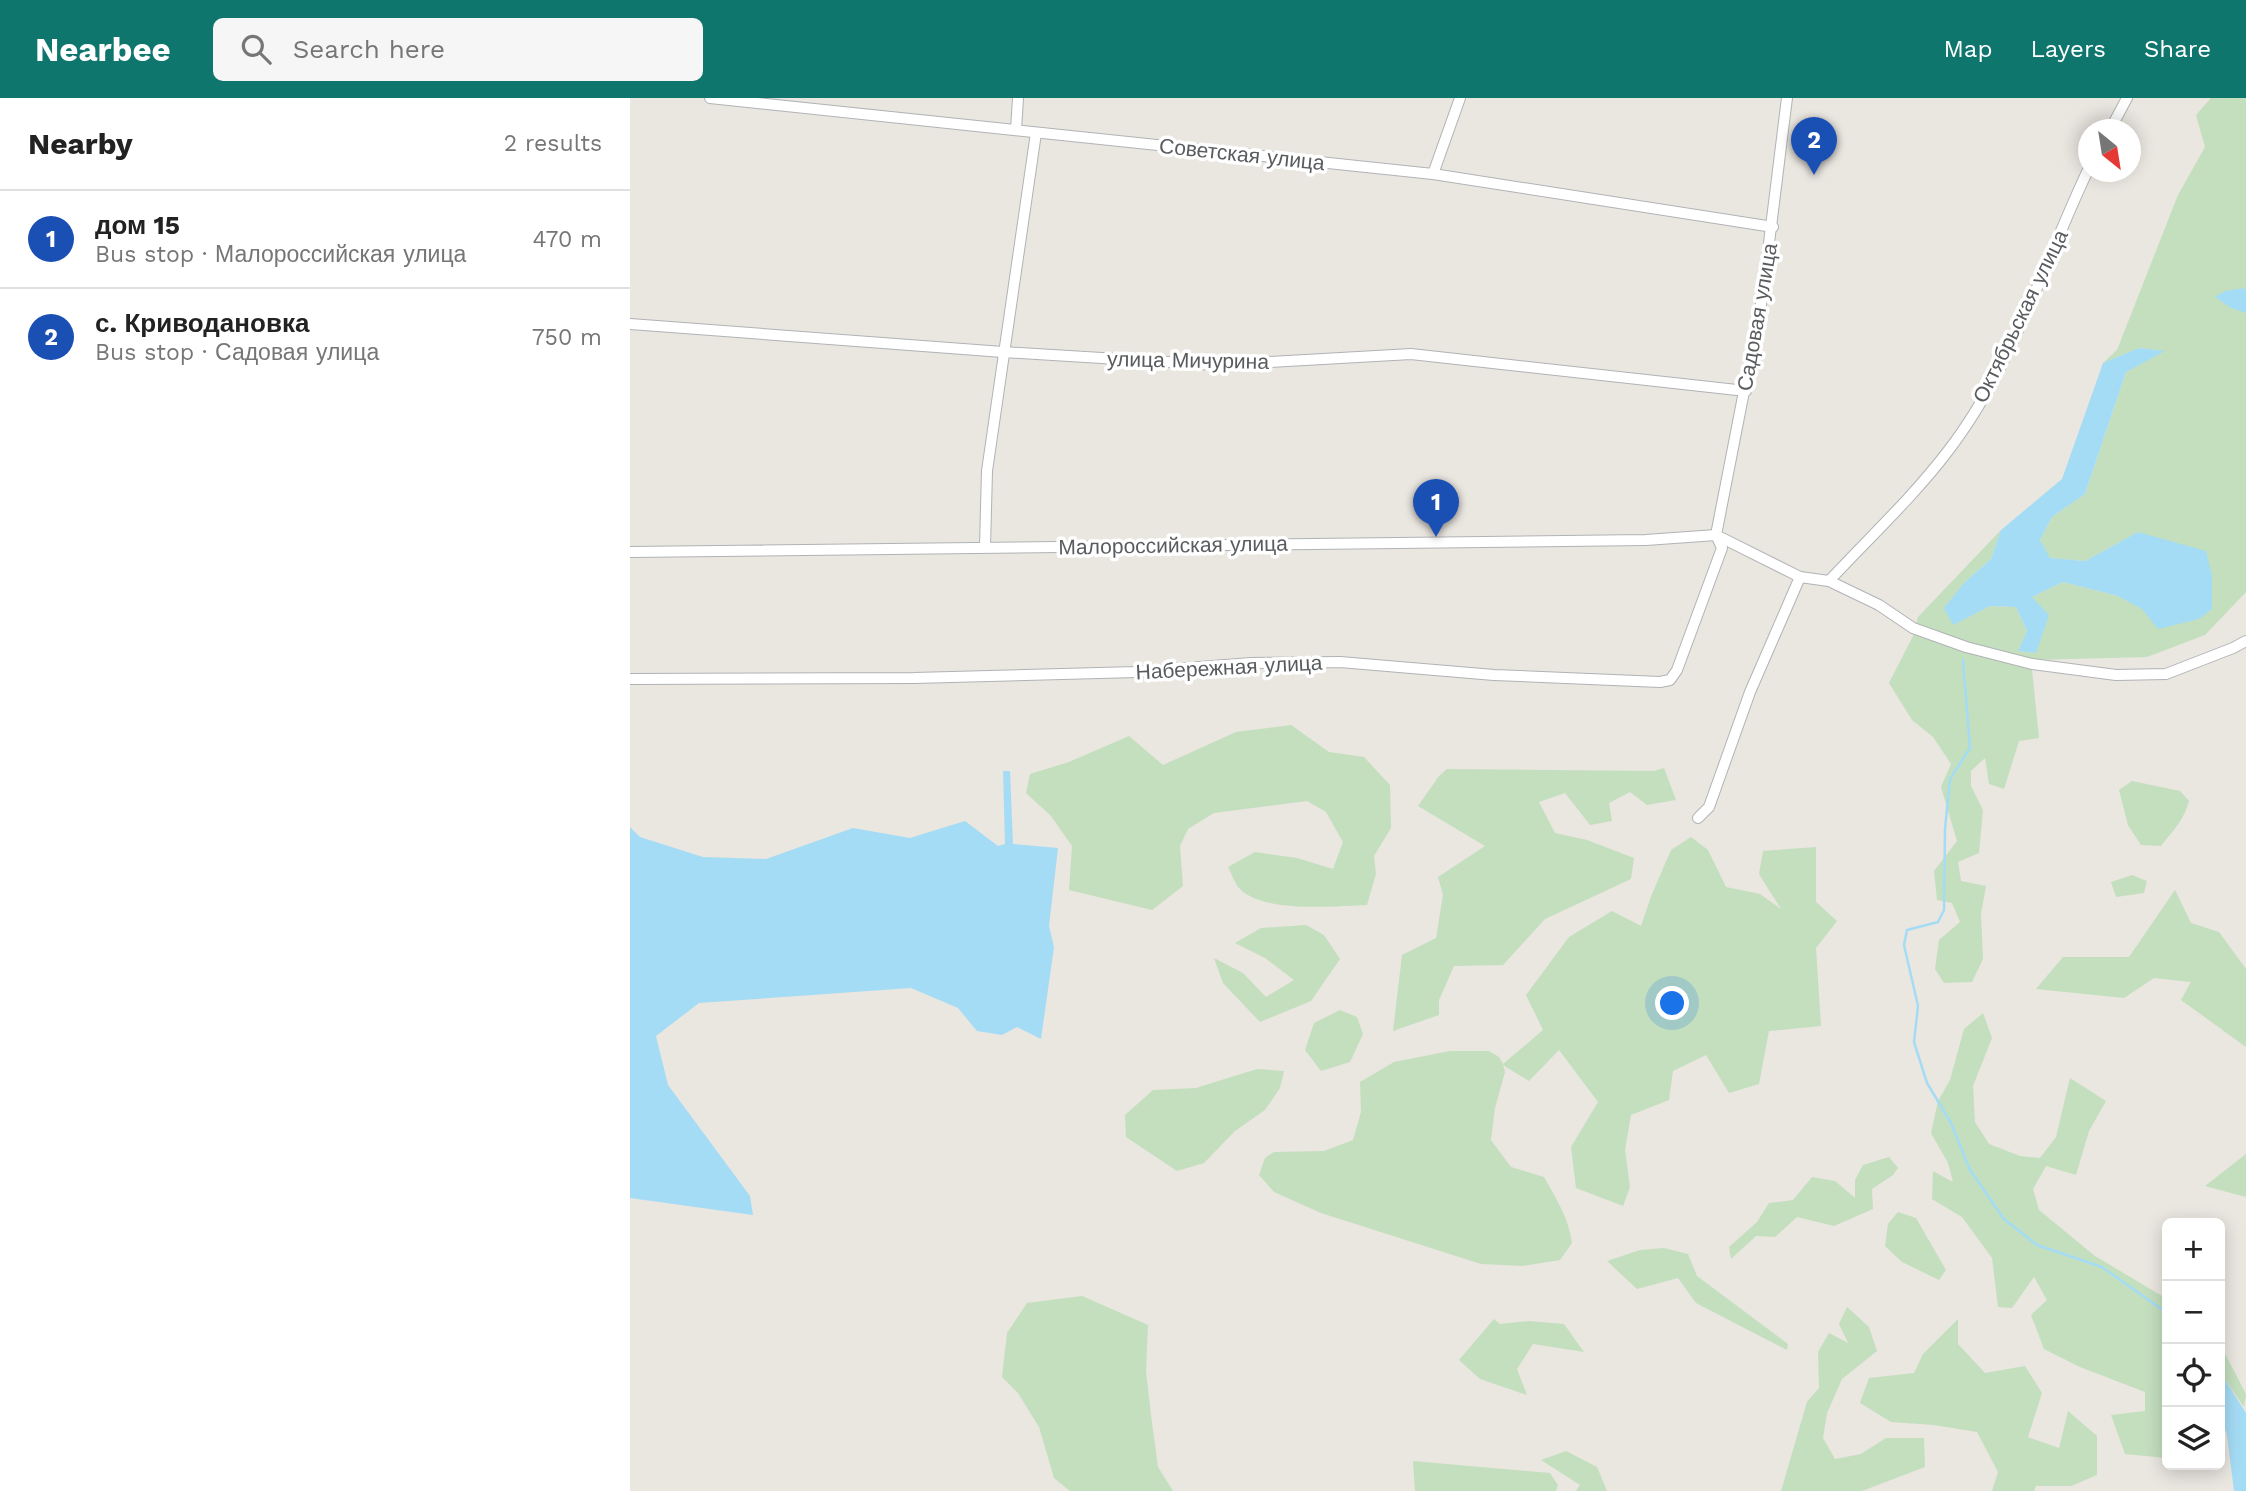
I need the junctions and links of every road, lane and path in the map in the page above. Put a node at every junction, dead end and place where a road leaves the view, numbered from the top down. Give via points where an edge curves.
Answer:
1 (710, 98) edge
2 (1018, 98) edge
3 (1460, 98) edge
4 (1787, 98) edge
5 (2123, 99) edge
6 (812, 104) edge
7 (2115, 119) edge
8 (1016, 130) junction
9 (1036, 133) junction
10 (1433, 174) junction
11 (2083, 182) edge
12 (1773, 226) junction
13 (630, 324) edge
14 (1003, 352) junction
15 (1746, 390) junction
16 (1716, 535) junction
17 (985, 547) junction
18 (630, 552) edge
19 (1800, 577) junction
20 (1829, 581) junction
21 (2246, 641) edge
22 (630, 679) edge
23 (1698, 818) dead end

1 - 6 street, Советская улица
2 - 8 street
3 - 10 street
4 - 12 street, Садовая улица
5 - 7 street
6 - 8 street, Советская улица
8 - 9 street, Советская улица
9 - 10 street, Советская улица
9 - 14 street
10 - 12 street, Советская улица
11 - 20 street, Октябрьская улица via 2013,340 1974,413 1948,451
12 - 15 street, Садовая улица
13 - 14 street, улица Мичурина
14 - 15 street, улица Мичурина via 1216,365 1411,354
14 - 17 street via 987,471
15 - 16 street, Садовая улица
16 - 17 street, Малороссийская улица via 1647,540
16 - 19 street
16 - 22 street, Набережная улица via 1722,548 1709,587 1677,670 1670,680 1660,682 1340,662 914,678
17 - 18 street, Малороссийская улица
19 - 20 street
19 - 23 street via 1750,692 1709,807
20 - 21 street via 1913,628 2042,666 2116,675 2166,674

